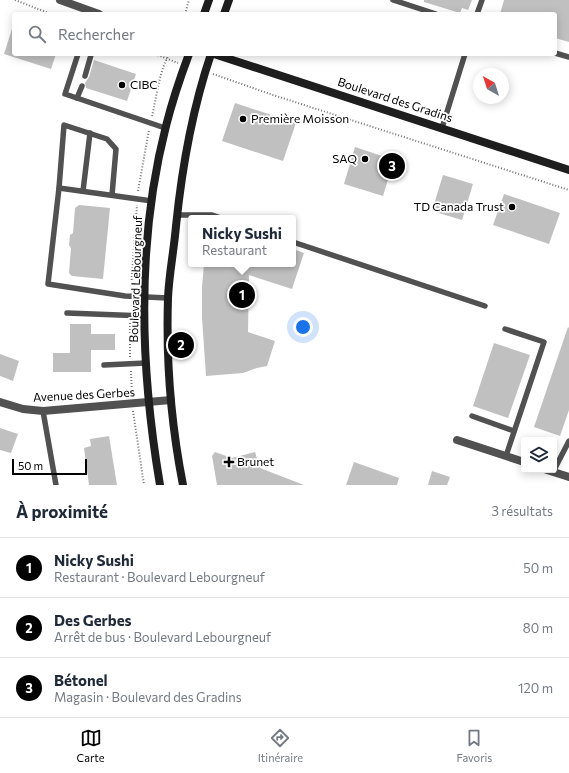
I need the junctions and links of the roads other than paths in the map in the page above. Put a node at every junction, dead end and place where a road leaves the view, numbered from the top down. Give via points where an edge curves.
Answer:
1 (60, 0) edge
2 (209, 0) edge
3 (229, 0) edge
4 (394, 0) edge
5 (482, 0) edge
6 (92, 12) edge
7 (205, 12) edge
8 (225, 12) edge
9 (430, 12) edge
10 (478, 12) edge
11 (557, 54) edge
12 (77, 56) edge
13 (91, 56) edge
14 (188, 56) edge
15 (210, 56) edge
16 (220, 56) edge
17 (464, 56) edge
18 (569, 57) edge
19 (85, 76) dead end
20 (82, 86) dead end
21 (77, 98) junction
22 (165, 128) junction
23 (442, 128) junction
24 (90, 134) junction
25 (569, 170) edge
26 (59, 188) junction
27 (83, 191) junction
28 (112, 195) junction
29 (152, 201) junction
30 (177, 215) junction
31 (188, 215) edge
32 (188, 215) edge
33 (212, 215) edge
34 (296, 243) edge
35 (145, 297) junction
36 (168, 298) junction
37 (485, 306) dead end
38 (67, 314) dead end
39 (145, 316) junction
40 (505, 329) dead end
41 (146, 363) junction
42 (104, 365) dead end
43 (171, 400) junction
44 (0, 402) edge
45 (149, 403) junction
46 (43, 411) junction
47 (472, 416) dead end
48 (514, 430) junction
49 (457, 440) dead end
50 (569, 441) edge
51 (506, 456) junction
52 (521, 461) edge
53 (557, 461) edge
54 (557, 472) edge
55 (569, 477) edge
56 (56, 485) edge
57 (160, 485) edge
58 (182, 485) edge

1 - 6 street
2 - 7 main road
3 - 8 main road
4 - 9 lane
5 - 10 lane
11 - 18 lane
12 - 21 lane via 65,94
13 - 19 lane
14 - 22 main road, Boulevard Lebourgneuf
15 - 30 main road via 189,136
16 - 23 main road, Boulevard des Gradins
17 - 23 lane
20 - 21 lane
21 - 22 lane
22 - 29 main road, Boulevard Lebourgneuf
23 - 25 main road, Boulevard des Gradins
24 - 26 lane via 64,126
24 - 27 lane
24 - 28 lane via 107,139 116,149
26 - 27 lane
26 - 35 lane via 48,284
27 - 28 lane
28 - 29 lane
29 - 35 main road, Boulevard Lebourgneuf
30 - 32 lane
30 - 36 main road
31 - 33 lane
34 - 37 lane
35 - 36 lane
35 - 39 main road, Boulevard Lebourgneuf
36 - 43 main road
38 - 39 lane
39 - 41 main road, Boulevard Lebourgneuf
40 - 48 lane via 544,342
41 - 42 lane
41 - 45 main road, Boulevard Lebourgneuf
43 - 45 street, Avenue des Gerbes
43 - 58 main road
44 - 46 street, Avenue des Gerbes via 23,410
45 - 46 street, Avenue des Gerbes
45 - 57 main road, Boulevard Lebourgneuf
46 - 56 lane
47 - 48 lane
48 - 51 lane
49 - 51 street
50 - 53 lane
51 - 52 street
54 - 55 street

